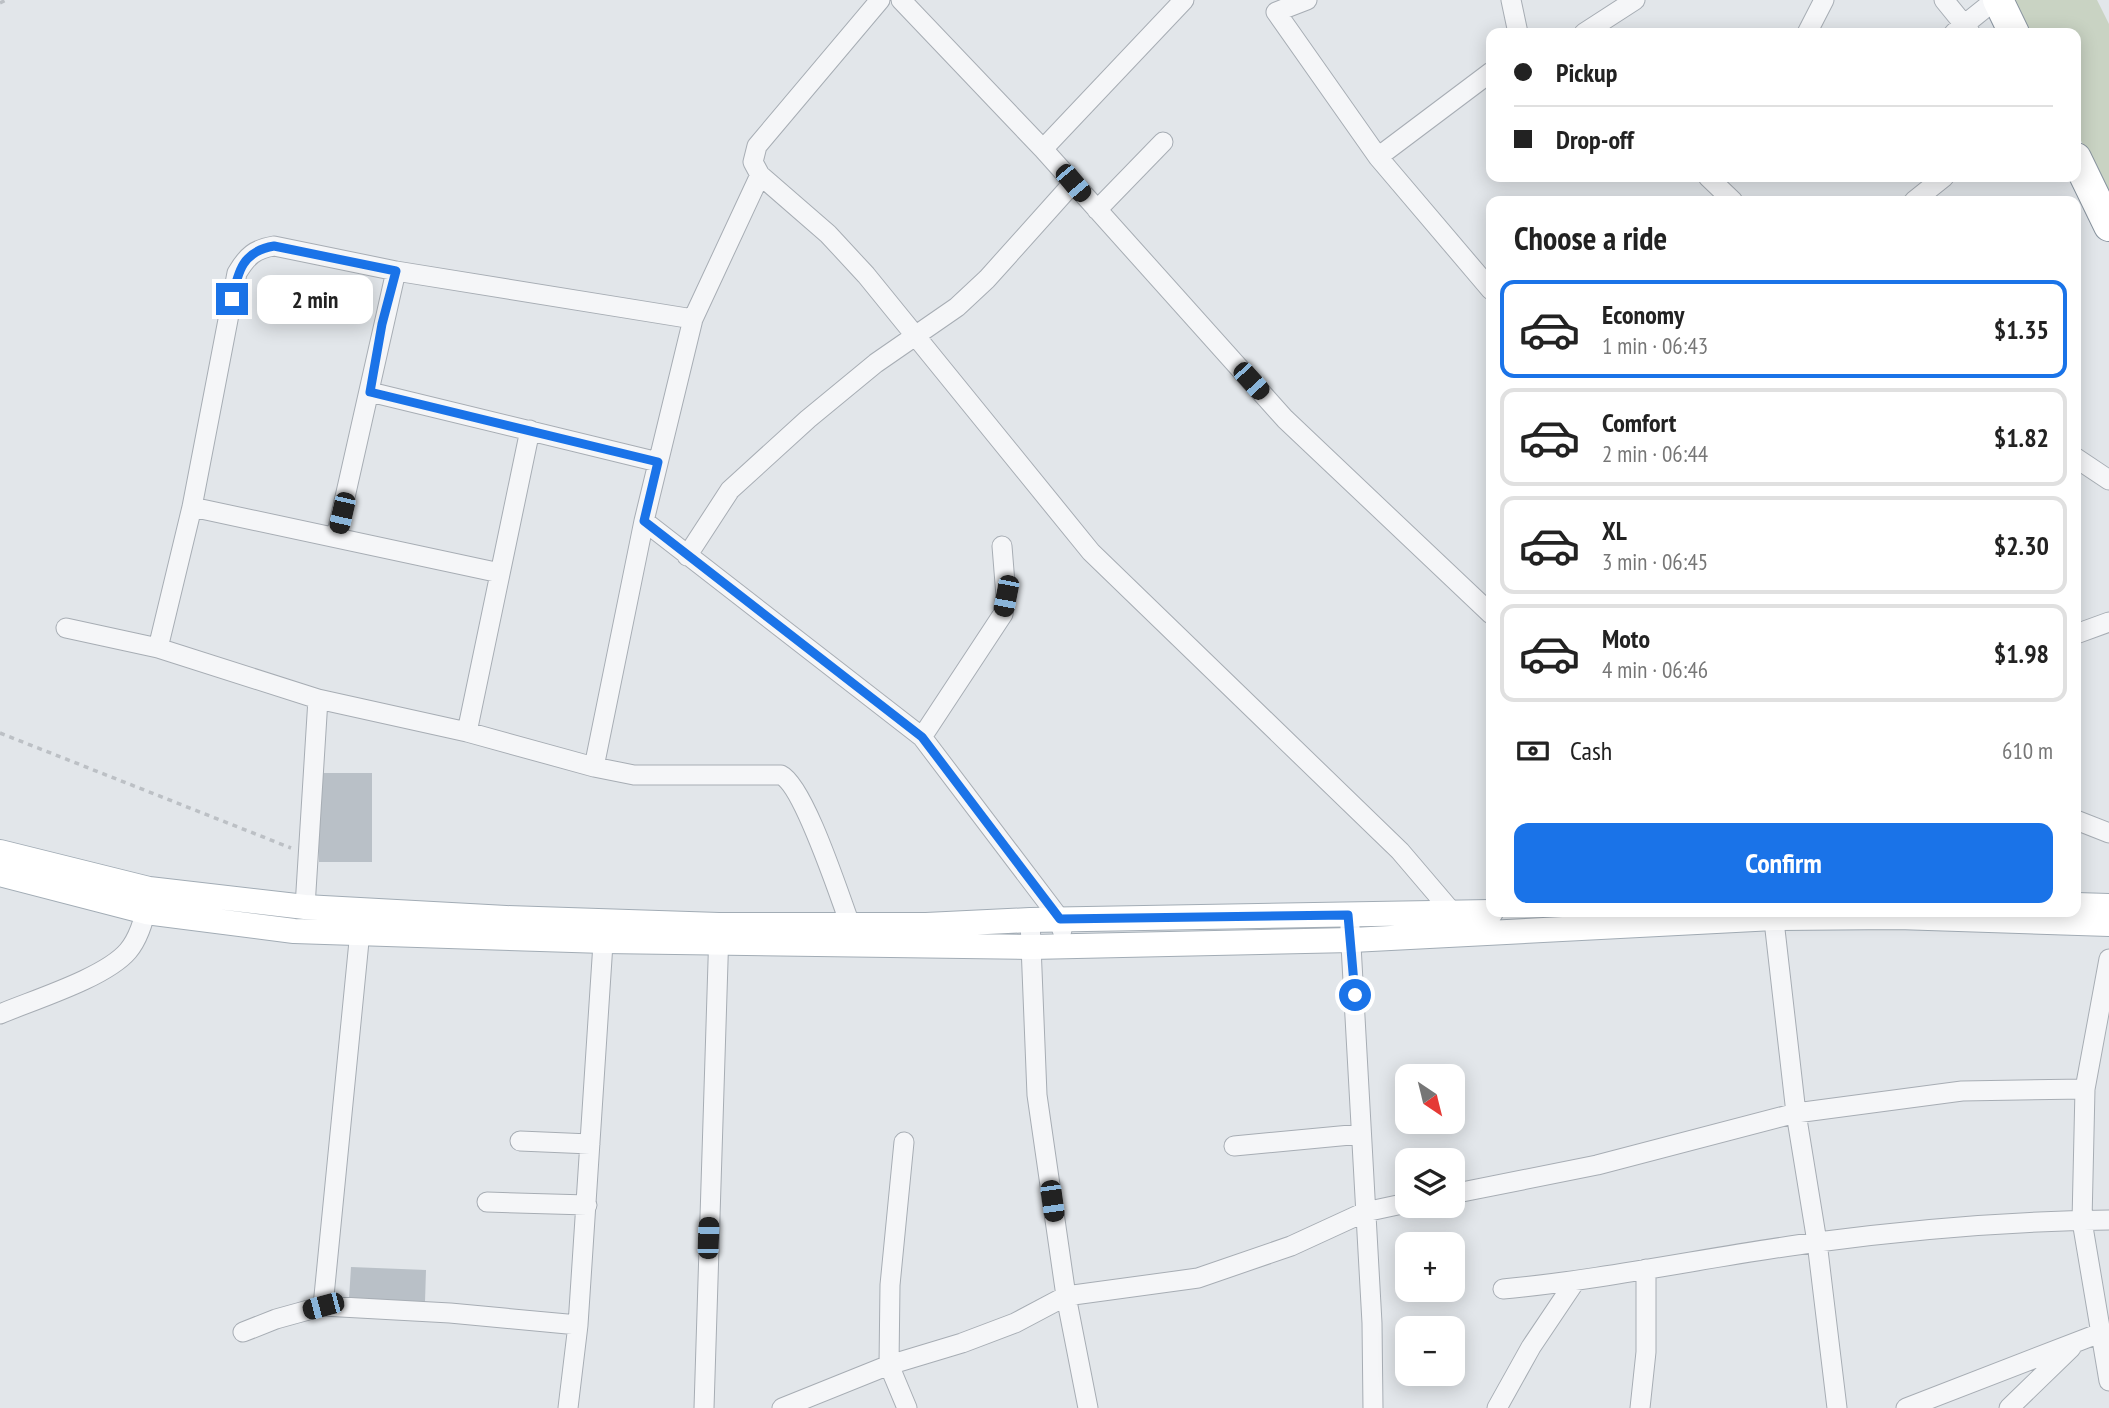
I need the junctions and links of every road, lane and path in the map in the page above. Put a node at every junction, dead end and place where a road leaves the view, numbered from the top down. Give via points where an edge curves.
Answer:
1 (6, 0) edge
2 (880, 0) edge
3 (901, 0) edge
4 (1184, 0) edge
5 (1307, 0) edge
6 (1511, 0) edge
7 (1635, 0) edge
8 (1824, 0) edge
9 (1944, 0) edge
10 (1996, 0) edge
11 (0, 3) edge
12 (1272, 6) edge
13 (1517, 28) edge
14 (1592, 28) edge
15 (1810, 28) edge
16 (1962, 28) edge
17 (1965, 28) edge
18 (2011, 28) edge
19 (1486, 76) edge
20 (1163, 142) dead end
21 (1043, 149) junction
22 (1378, 157) junction
23 (2081, 168) edge
24 (760, 175) junction
25 (1938, 182) edge
26 (1073, 183) junction
27 (1920, 196) edge
28 (1097, 211) junction
29 (2109, 226) edge
30 (396, 271) junction
31 (1486, 284) edge
32 (693, 319) junction
33 (915, 336) junction
34 (370, 392) junction
35 (530, 430) junction
36 (2081, 461) edge
37 (658, 462) junction
38 (2109, 480) edge
39 (192, 507) junction
40 (644, 521) junction
41 (336, 537) junction
42 (1002, 546) dead end
43 (687, 556) junction
44 (500, 573) junction
45 (1486, 609) edge
46 (2109, 622) edge
47 (65, 628) dead end
48 (2081, 632) edge
49 (158, 648) junction
50 (318, 699) junction
51 (467, 732) junction
52 (0, 733) edge
53 (922, 737) junction
54 (594, 767) junction
55 (2081, 822) edge
56 (2109, 833) edge
57 (0, 852) edge
58 (309, 856) junction
59 (0, 874) edge
60 (148, 901) junction
61 (2081, 905) edge
62 (2109, 906) edge
63 (305, 907) junction
64 (1486, 914) edge
65 (1348, 915) junction
66 (1704, 917) edge
67 (1773, 917) edge
68 (1898, 917) edge
69 (1060, 919) junction
70 (1030, 920) junction
71 (361, 921) junction
72 (1461, 924) junction
73 (2109, 924) edge
74 (604, 931) junction
75 (720, 934) junction
76 (850, 934) junction
77 (923, 936) junction
78 (1352, 940) junction
79 (1065, 945) junction
80 (1031, 947) junction
81 (2109, 959) edge
82 (0, 1014) edge
83 (2085, 1089) junction
84 (1796, 1113) junction
85 (1361, 1134) junction
86 (520, 1141) dead end
87 (904, 1142) dead end
88 (590, 1144) junction
89 (1234, 1146) dead end
90 (1465, 1191) edge
91 (487, 1202) dead end
92 (587, 1205) junction
93 (1395, 1206) edge
94 (1365, 1212) junction
95 (2109, 1220) edge
96 (2082, 1221) junction
97 (1817, 1242) junction
98 (1646, 1269) junction
99 (1574, 1283) junction
100 (1503, 1289) dead end
101 (1066, 1296) junction
102 (323, 1306) junction
103 (578, 1325) junction
104 (243, 1332) dead end
105 (2100, 1333) junction
106 (2077, 1342) junction
107 (890, 1365) junction
108 (2109, 1381) edge
109 (568, 1408) edge
110 (704, 1408) edge
111 (782, 1408) edge
112 (907, 1408) edge
113 (1088, 1408) edge
114 (1373, 1408) edge
115 (1497, 1408) edge
116 (1640, 1408) edge
117 (1837, 1408) edge
118 (1906, 1408) edge
119 (2009, 1408) edge

1 - 11 path
2 - 24 street via 757,146 753,162
3 - 21 street
4 - 21 street
5 - 12 street
6 - 13 street
7 - 14 street
8 - 15 street
9 - 16 street
10 - 17 street
10 - 18 highway
12 - 22 street
19 - 22 street
20 - 28 street
21 - 26 street
22 - 31 street
23 - 29 highway
24 - 32 street
24 - 33 street via 828,234
25 - 27 street
26 - 28 street
26 - 33 street via 987,279
28 - 45 street via 1285,419
30 - 32 street
30 - 34 street
30 - 39 street via 274,246 247,257 237,273
32 - 37 street
33 - 43 street via 808,419 730,490
33 - 72 street via 1091,552 1400,851
34 - 35 street
34 - 41 street
35 - 37 street
35 - 44 street
36 - 38 street
37 - 40 street
39 - 41 street
39 - 49 street
40 - 43 street
40 - 54 street
41 - 44 street
42 - 53 street via 1003,614
43 - 53 street
44 - 51 street
46 - 48 street
47 - 49 street
49 - 50 street
50 - 51 street
50 - 58 street
51 - 54 street
52 - 58 path
53 - 69 street
54 - 76 street via 634,775 786,778 819,842
55 - 56 street
57 - 60 main road
58 - 63 street
59 - 60 main road
60 - 63 main road
60 - 71 main road via 294,930
60 - 82 street via 134,942 114,963
61 - 62 main road
63 - 71 main road
64 - 72 main road
65 - 69 main road
65 - 72 main road
65 - 78 street
66 - 72 main road
67 - 84 street
68 - 73 main road
69 - 70 main road
69 - 79 street
70 - 77 main road
70 - 80 street
71 - 74 main road
71 - 102 street
72 - 78 main road
74 - 75 main road
74 - 88 street
75 - 76 main road
75 - 110 street
76 - 77 main road
77 - 80 main road
78 - 79 main road
78 - 85 street
79 - 80 main road
80 - 101 street via 1037,1095
81 - 83 street
83 - 84 street via 1962,1091
83 - 96 street
84 - 90 street via 1597,1165
84 - 97 street
85 - 89 street
85 - 94 street
86 - 88 street
87 - 107 street via 890,1285
88 - 92 street
91 - 92 street
92 - 103 street
93 - 94 street
94 - 101 street via 1291,1246 1198,1278
94 - 114 street
95 - 96 street
96 - 97 street via 1950,1227
96 - 105 street
97 - 98 street
97 - 117 street
98 - 99 street
98 - 116 street via 1646,1352
99 - 100 street
99 - 115 street
101 - 107 street via 1015,1323
101 - 113 street
102 - 103 street
102 - 104 street
103 - 109 street
105 - 106 street
105 - 108 street
106 - 118 street
106 - 119 street
107 - 111 street
107 - 112 street

